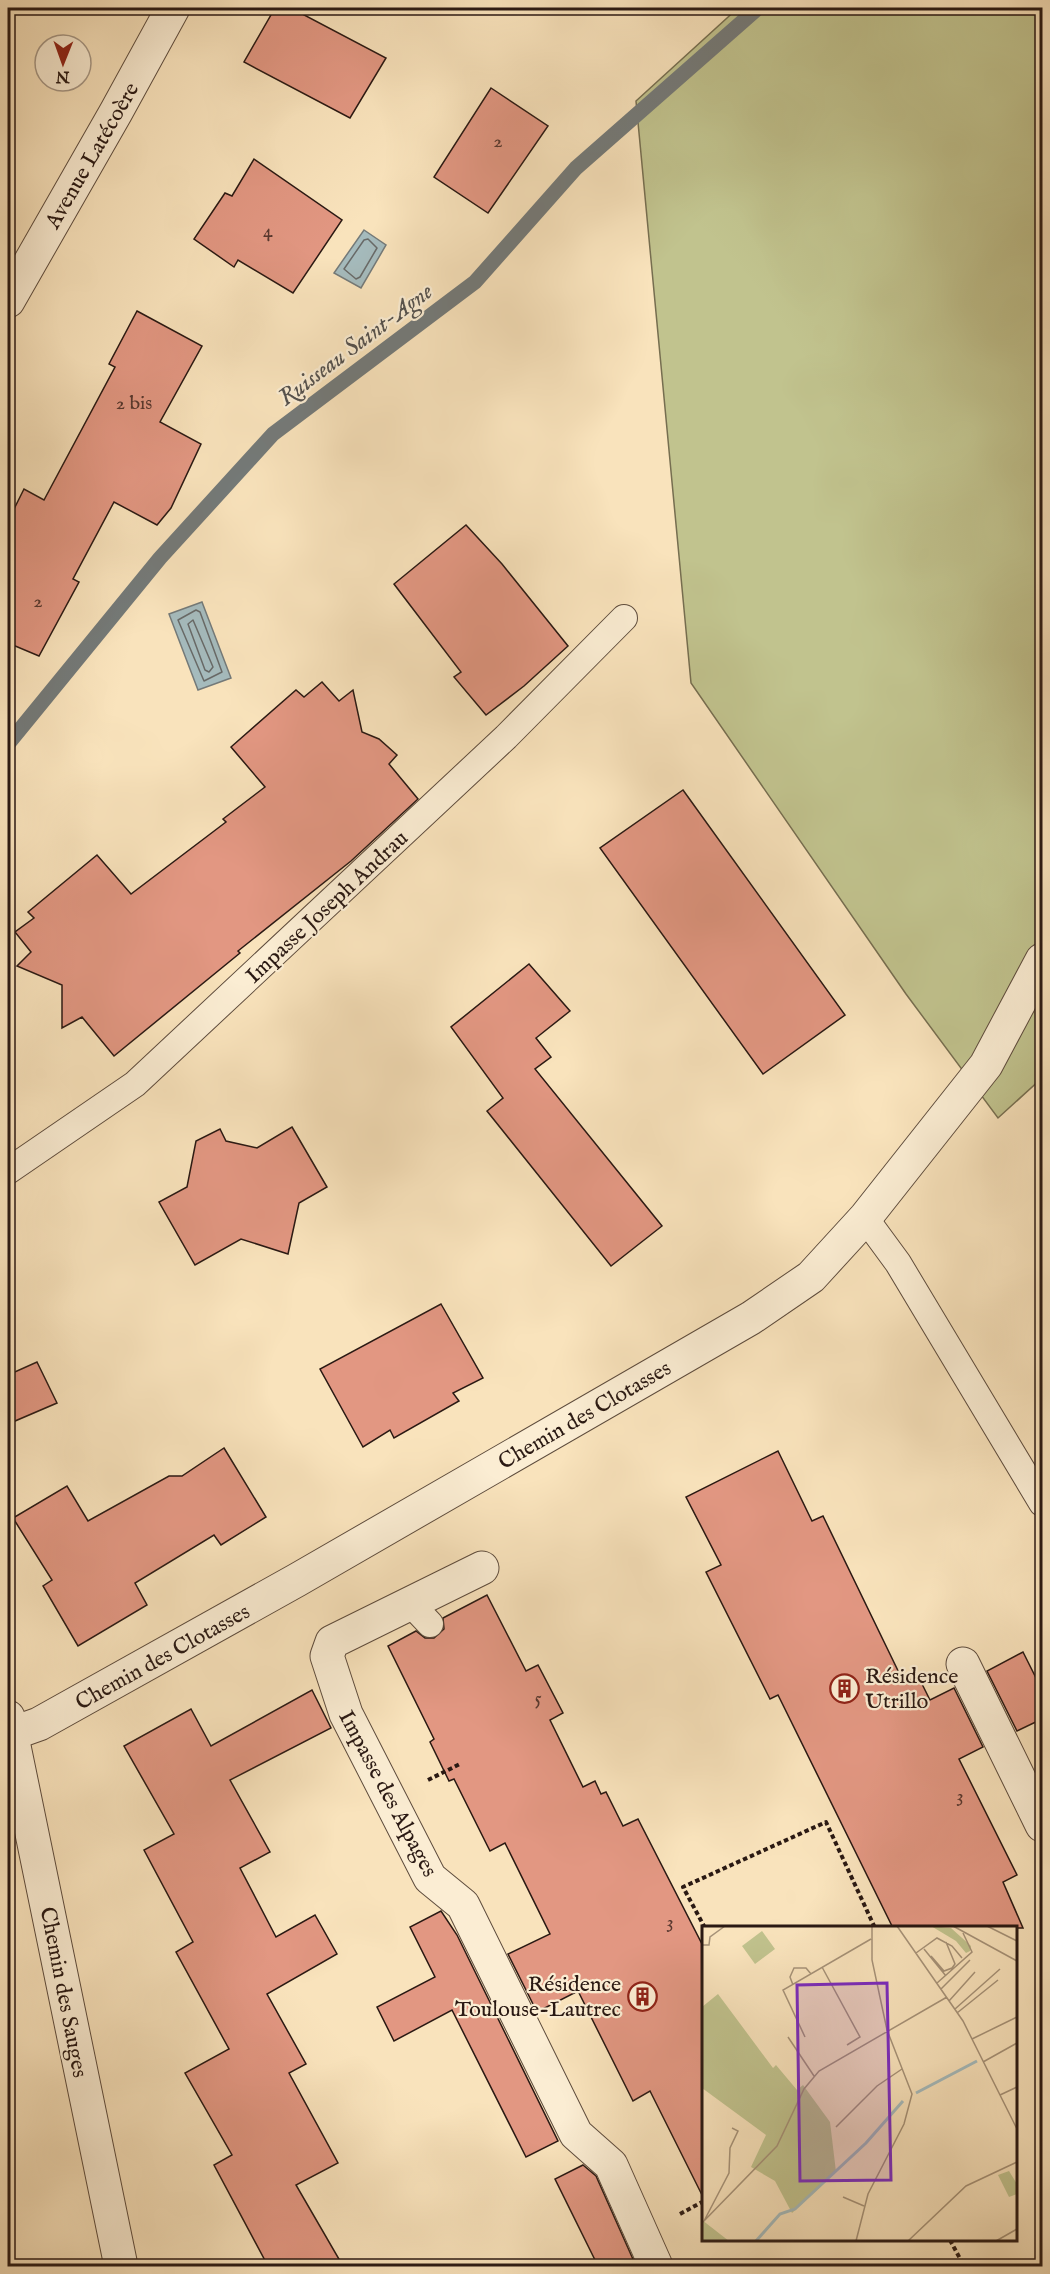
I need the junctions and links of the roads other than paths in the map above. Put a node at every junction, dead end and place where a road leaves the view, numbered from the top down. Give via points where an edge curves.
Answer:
1 (173, 8) edge
2 (8, 301) edge
3 (624, 618) dead end
4 (1042, 960) edge
5 (8, 1171) edge
6 (865, 1218) junction
7 (1042, 1503) edge
8 (482, 1568) dead end
9 (963, 1664) dead end
10 (9, 1729) edge
11 (1042, 1825) edge
12 (121, 2266) edge
13 (656, 2266) edge

1 - 2 street, Avenue Latécoère
3 - 5 lane, Impasse Joseph Andrau via 506,737 135,1084
4 - 6 street, Chemin des Clotasses via 986,1065
6 - 7 lane via 898,1263
6 - 10 street, Chemin des Clotasses via 811,1277 751,1318 39,1724
8 - 13 street, Impasse des Alpages via 420,1614 332,1642 327,1656 346,1714 430,1878 463,1905 576,2134 611,2165
9 - 11 street
10 - 12 street, Chemin des Sauges

